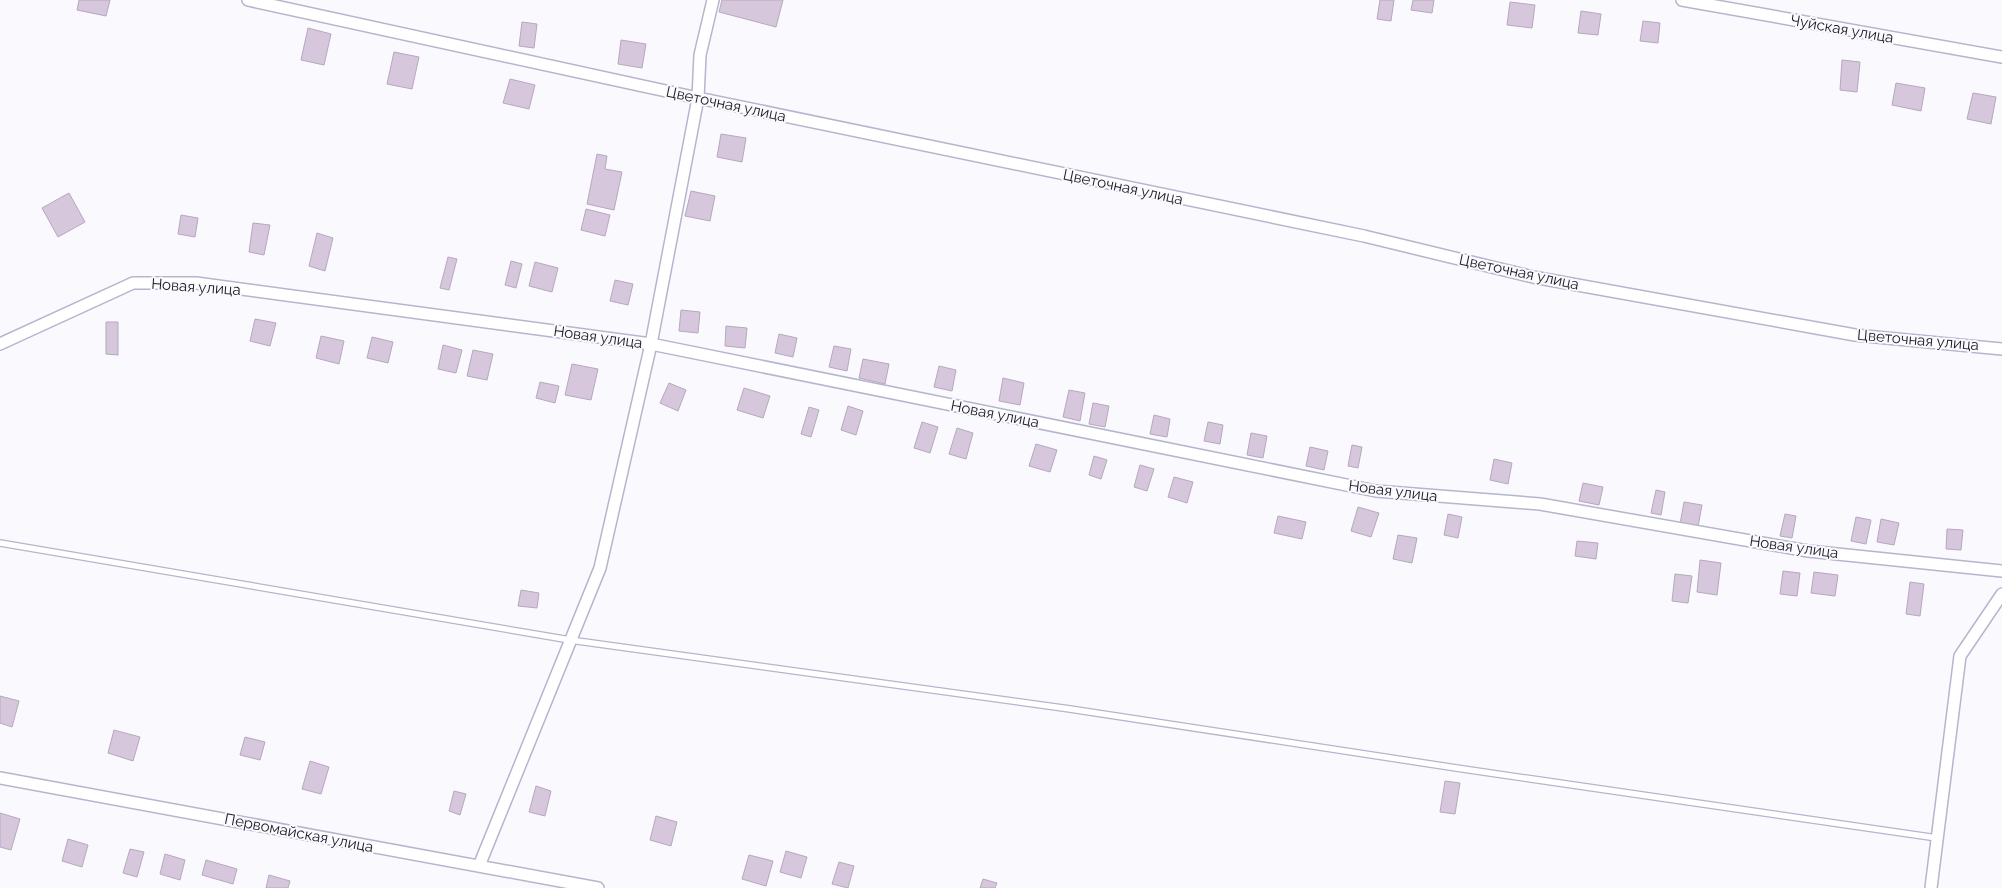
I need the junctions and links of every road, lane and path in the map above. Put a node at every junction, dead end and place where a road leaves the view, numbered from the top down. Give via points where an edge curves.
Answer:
1 (248, 0) edge
2 (712, 0) edge
3 (1682, 0) edge
4 (2002, 58) edge
5 (698, 98) junction
6 (0, 344) edge
7 (651, 344) junction
8 (2002, 348) edge
9 (0, 543) edge
10 (2002, 571) edge
11 (2002, 594) edge
12 (570, 640) junction
13 (0, 778) edge
14 (1937, 838) junction
15 (479, 866) junction
16 (598, 888) edge
17 (1931, 888) edge

1 - 5 street, Цветочная улица
2 - 5 street via 700,55
3 - 4 street, Чуйская улица
5 - 7 street
5 - 8 street, Цветочная улица via 1364,236 1533,277 1855,335
6 - 7 street, Новая улица via 134,283 196,284
7 - 10 street, Новая улица via 1376,491 1540,504 1808,551
7 - 12 street via 600,568
9 - 12 lane
11 - 14 street via 1960,656
12 - 14 lane via 1070,709
12 - 15 street
13 - 15 street, Первомайская улица
14 - 17 street
15 - 16 street, Первомайская улица

